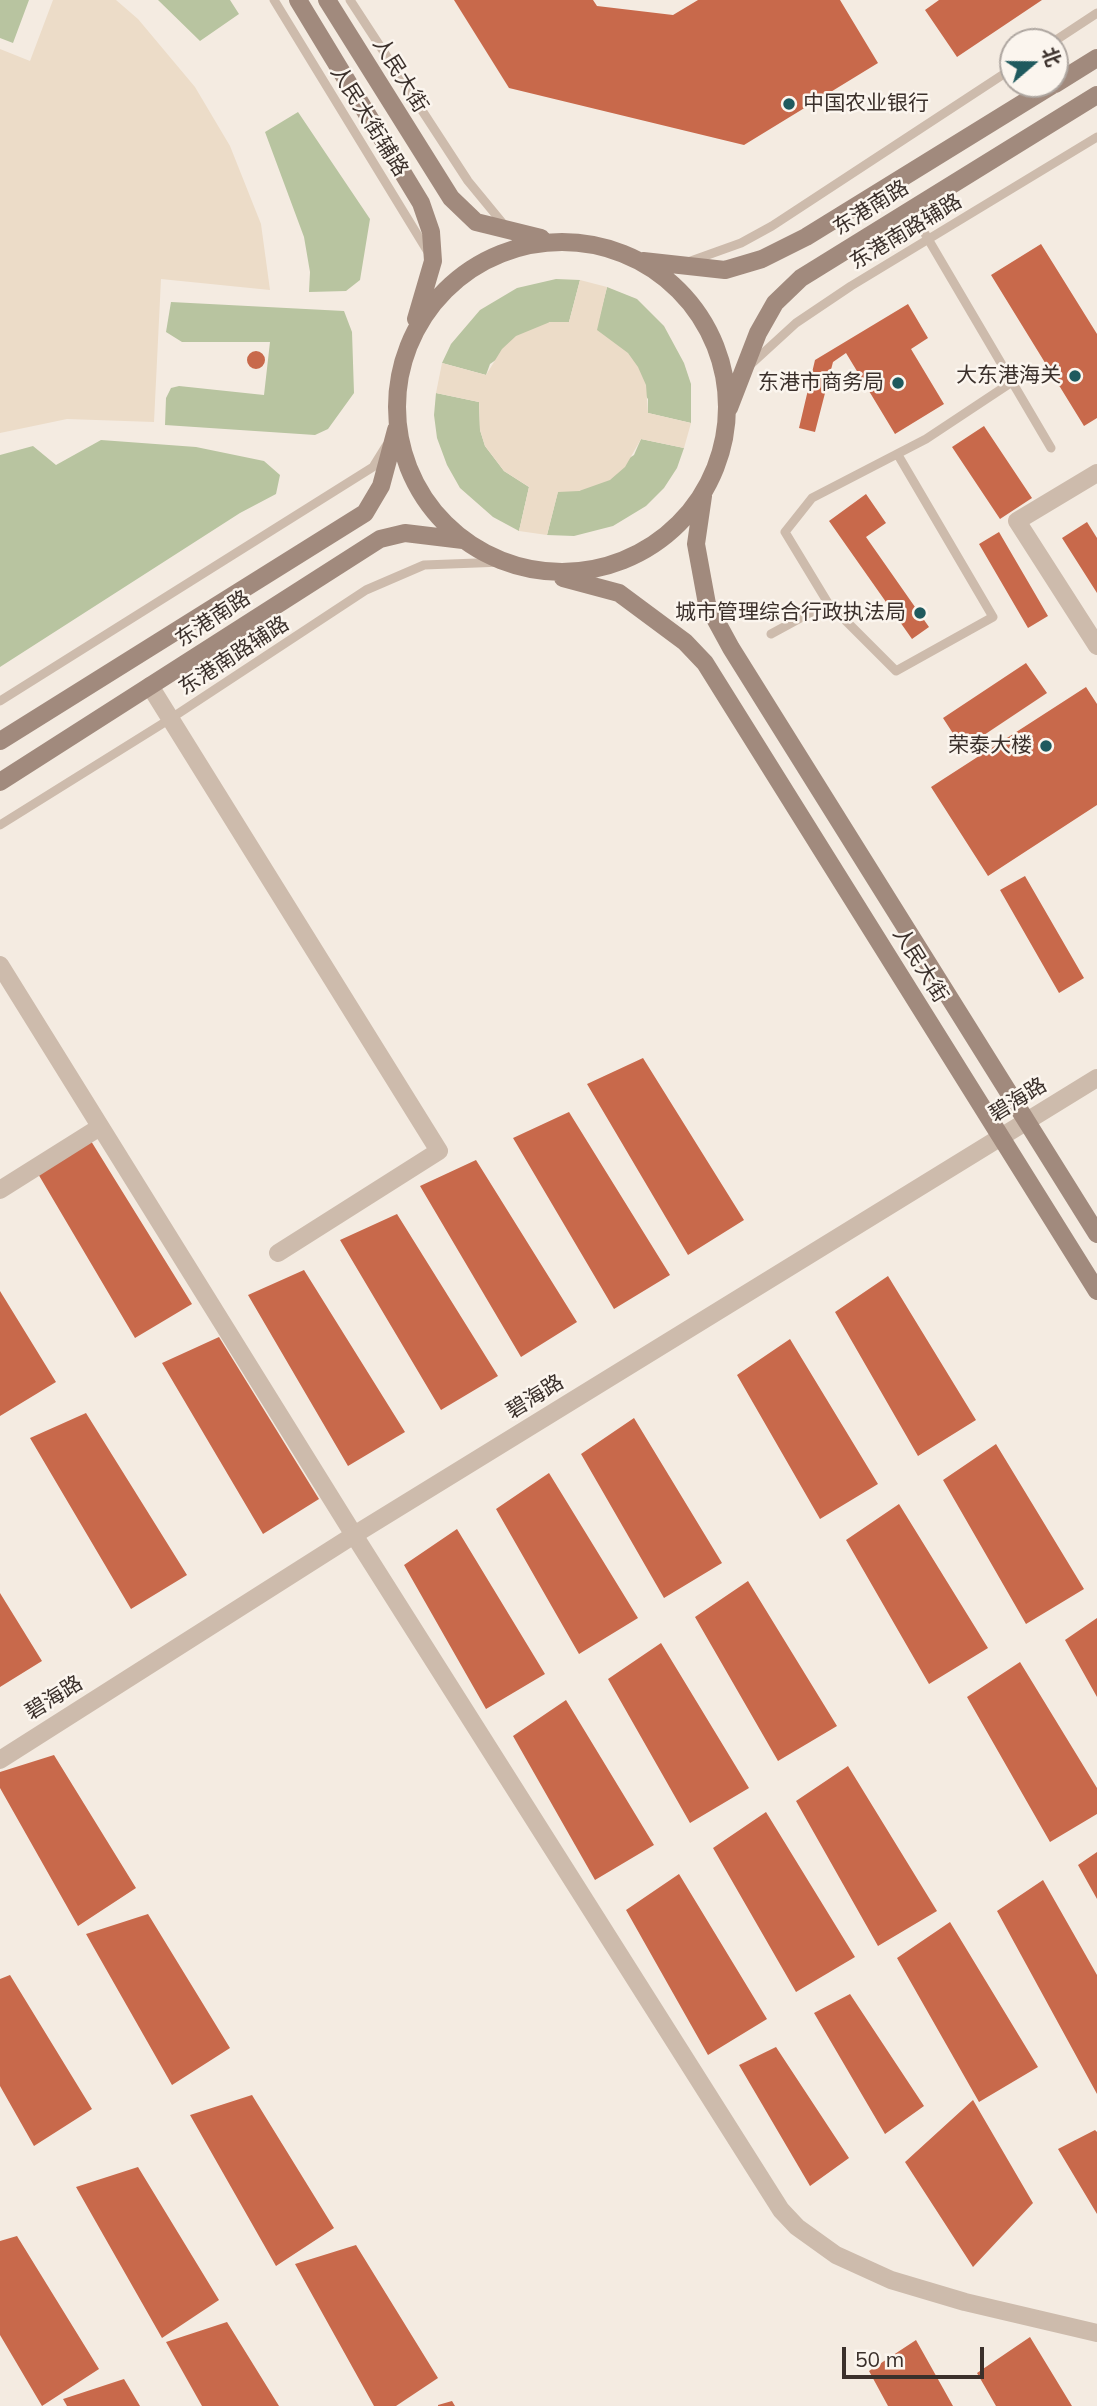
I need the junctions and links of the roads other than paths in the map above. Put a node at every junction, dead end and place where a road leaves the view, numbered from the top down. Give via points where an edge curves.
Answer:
1 (274, 0) edge
2 (298, 0) edge
3 (327, 0) edge
4 (350, 0) edge
5 (1097, 13) edge
6 (1069, 31) edge
7 (1097, 58) edge
8 (1069, 75) edge
9 (999, 77) edge
10 (1097, 95) edge
11 (1032, 98) edge
12 (1097, 137) edge
13 (911, 210) junction
14 (510, 233) junction
15 (927, 240) junction
16 (554, 241) junction
17 (640, 260) junction
18 (433, 261) junction
19 (677, 266) junction
20 (411, 339) junction
21 (743, 372) junction
22 (1012, 382) junction
23 (728, 412) junction
24 (397, 426) junction
25 (1051, 448) dead end
26 (898, 455) junction
27 (1097, 473) edge
28 (703, 496) junction
29 (463, 540) junction
30 (503, 562) junction
31 (546, 573) junction
32 (828, 603) junction
33 (771, 634) dead end
34 (1097, 646) edge
35 (149, 686) junction
36 (0, 701) edge
37 (170, 719) junction
38 (0, 741) edge
39 (0, 782) edge
40 (0, 825) edge
41 (0, 965) edge
42 (1097, 1079) edge
43 (1027, 1122) junction
44 (100, 1127) junction
45 (1001, 1138) junction
46 (0, 1190) edge
47 (1097, 1234) edge
48 (278, 1253) dead end
49 (1097, 1291) edge
50 (354, 1535) junction
51 (0, 1759) edge
52 (1097, 2333) edge

1 - 18 lane, 人民大街辅路
2 - 18 main road via 422,203
3 - 14 main road, 人民大街 via 451,198 476,222
4 - 14 lane via 468,181
5 - 6 lane
7 - 8 main road, 东港南路
9 - 19 lane via 772,226 741,243
10 - 13 main road, 东港南路
11 - 19 main road, 东港南路 via 806,237 762,259 725,270
12 - 15 lane, 东港南路辅路
13 - 15 lane
13 - 21 main road, 东港南路 via 792,286 775,303
14 - 16 main road, 人民大街
15 - 21 lane, 东港南路辅路 via 796,323
15 - 22 lane
16 - 17 main road via 599,245
16 - 20 main road via 508,249 468,270 435,300
17 - 19 main road, 东港南路
17 - 23 main road via 676,286 704,321 723,365
18 - 20 main road
20 - 24 main road via 398,383
21 - 23 main road, 东港南路
22 - 25 lane
22 - 26 lane
23 - 28 main road via 722,455
24 - 29 main road via 409,471 432,509
24 - 36 lane via 373,467
24 - 38 main road, 东港南路 via 381,486 365,513
26 - 32 lane via 812,498 785,532
26 - 32 lane via 992,617 896,671
27 - 34 street via 1017,521
28 - 31 main road via 674,530 636,557 595,571
28 - 43 main road, 人民大街 via 696,544 707,604
29 - 30 main road, 人民大街
29 - 35 main road, 东港南路 via 405,533 380,539
30 - 31 main road, 人民大街
30 - 37 lane, 东港南路辅路 via 424,565 366,590
31 - 45 main road, 人民大街 via 619,593 685,642 705,663
32 - 33 lane
35 - 37 street
35 - 39 main road, 东港南路
37 - 40 lane, 东港南路辅路
37 - 48 street via 439,1151
41 - 44 street
42 - 43 street, 碧海路
43 - 45 street, 碧海路
43 - 47 main road, 人民大街
44 - 46 street
44 - 50 street
45 - 49 main road, 人民大街
45 - 50 street, 碧海路
50 - 51 street, 碧海路
50 - 52 street via 781,2210 836,2255 891,2280

